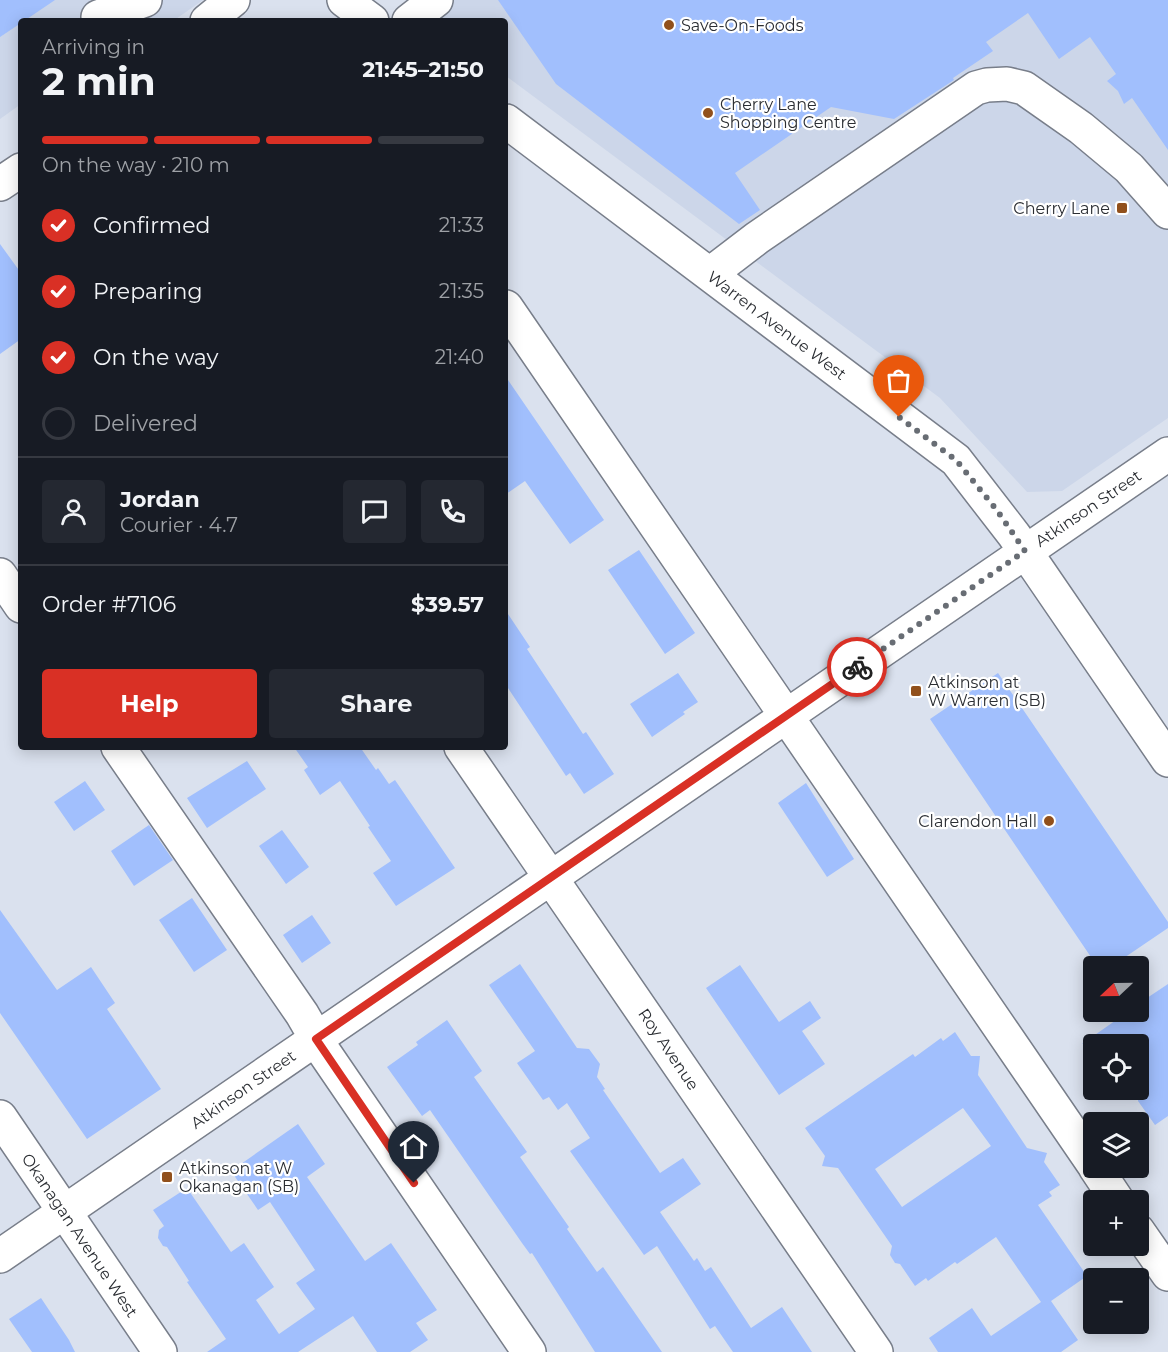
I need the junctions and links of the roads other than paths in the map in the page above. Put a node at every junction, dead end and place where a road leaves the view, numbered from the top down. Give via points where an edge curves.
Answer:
1 (144, 0) edge
2 (233, 0) edge
3 (344, 0) edge
4 (436, 0) edge
5 (106, 8) edge
6 (211, 18) edge
7 (368, 18) edge
8 (414, 18) edge
9 (508, 122) edge
10 (18, 172) edge
11 (0, 184) edge
12 (1168, 212) edge
13 (710, 274) junction
14 (508, 310) edge
15 (1168, 454) edge
16 (1025, 551) junction
17 (0, 575) edge
18 (18, 602) edge
19 (785, 716) junction
20 (120, 750) edge
21 (463, 750) edge
22 (1168, 760) edge
23 (550, 878) junction
24 (316, 1039) junction
25 (0, 1118) edge
26 (1083, 1150) edge
27 (64, 1212) junction
28 (1149, 1247) edge
29 (0, 1256) edge
30 (1168, 1274) edge
31 (160, 1352) edge
32 (529, 1352) edge
33 (876, 1352) edge

1 - 5 street
2 - 6 street
3 - 7 street
4 - 8 street
9 - 13 street, Warren Avenue West
10 - 11 street
12 - 13 street via 1129,168 1024,88 987,85 976,88
13 - 16 street, Warren Avenue West via 956,460
14 - 19 street
15 - 16 street, Atkinson Street
16 - 19 street, Atkinson Street
16 - 22 street, Warren Avenue West
17 - 18 street
19 - 23 street, Atkinson Street
19 - 26 street
20 - 24 street
21 - 23 street, Roy Avenue
23 - 24 street, Atkinson Street
23 - 33 street, Roy Avenue
24 - 27 street, Atkinson Street
24 - 32 street
25 - 27 street, Okanagan Avenue West
27 - 29 street, Atkinson Street
27 - 31 street, Okanagan Avenue West
28 - 30 street

